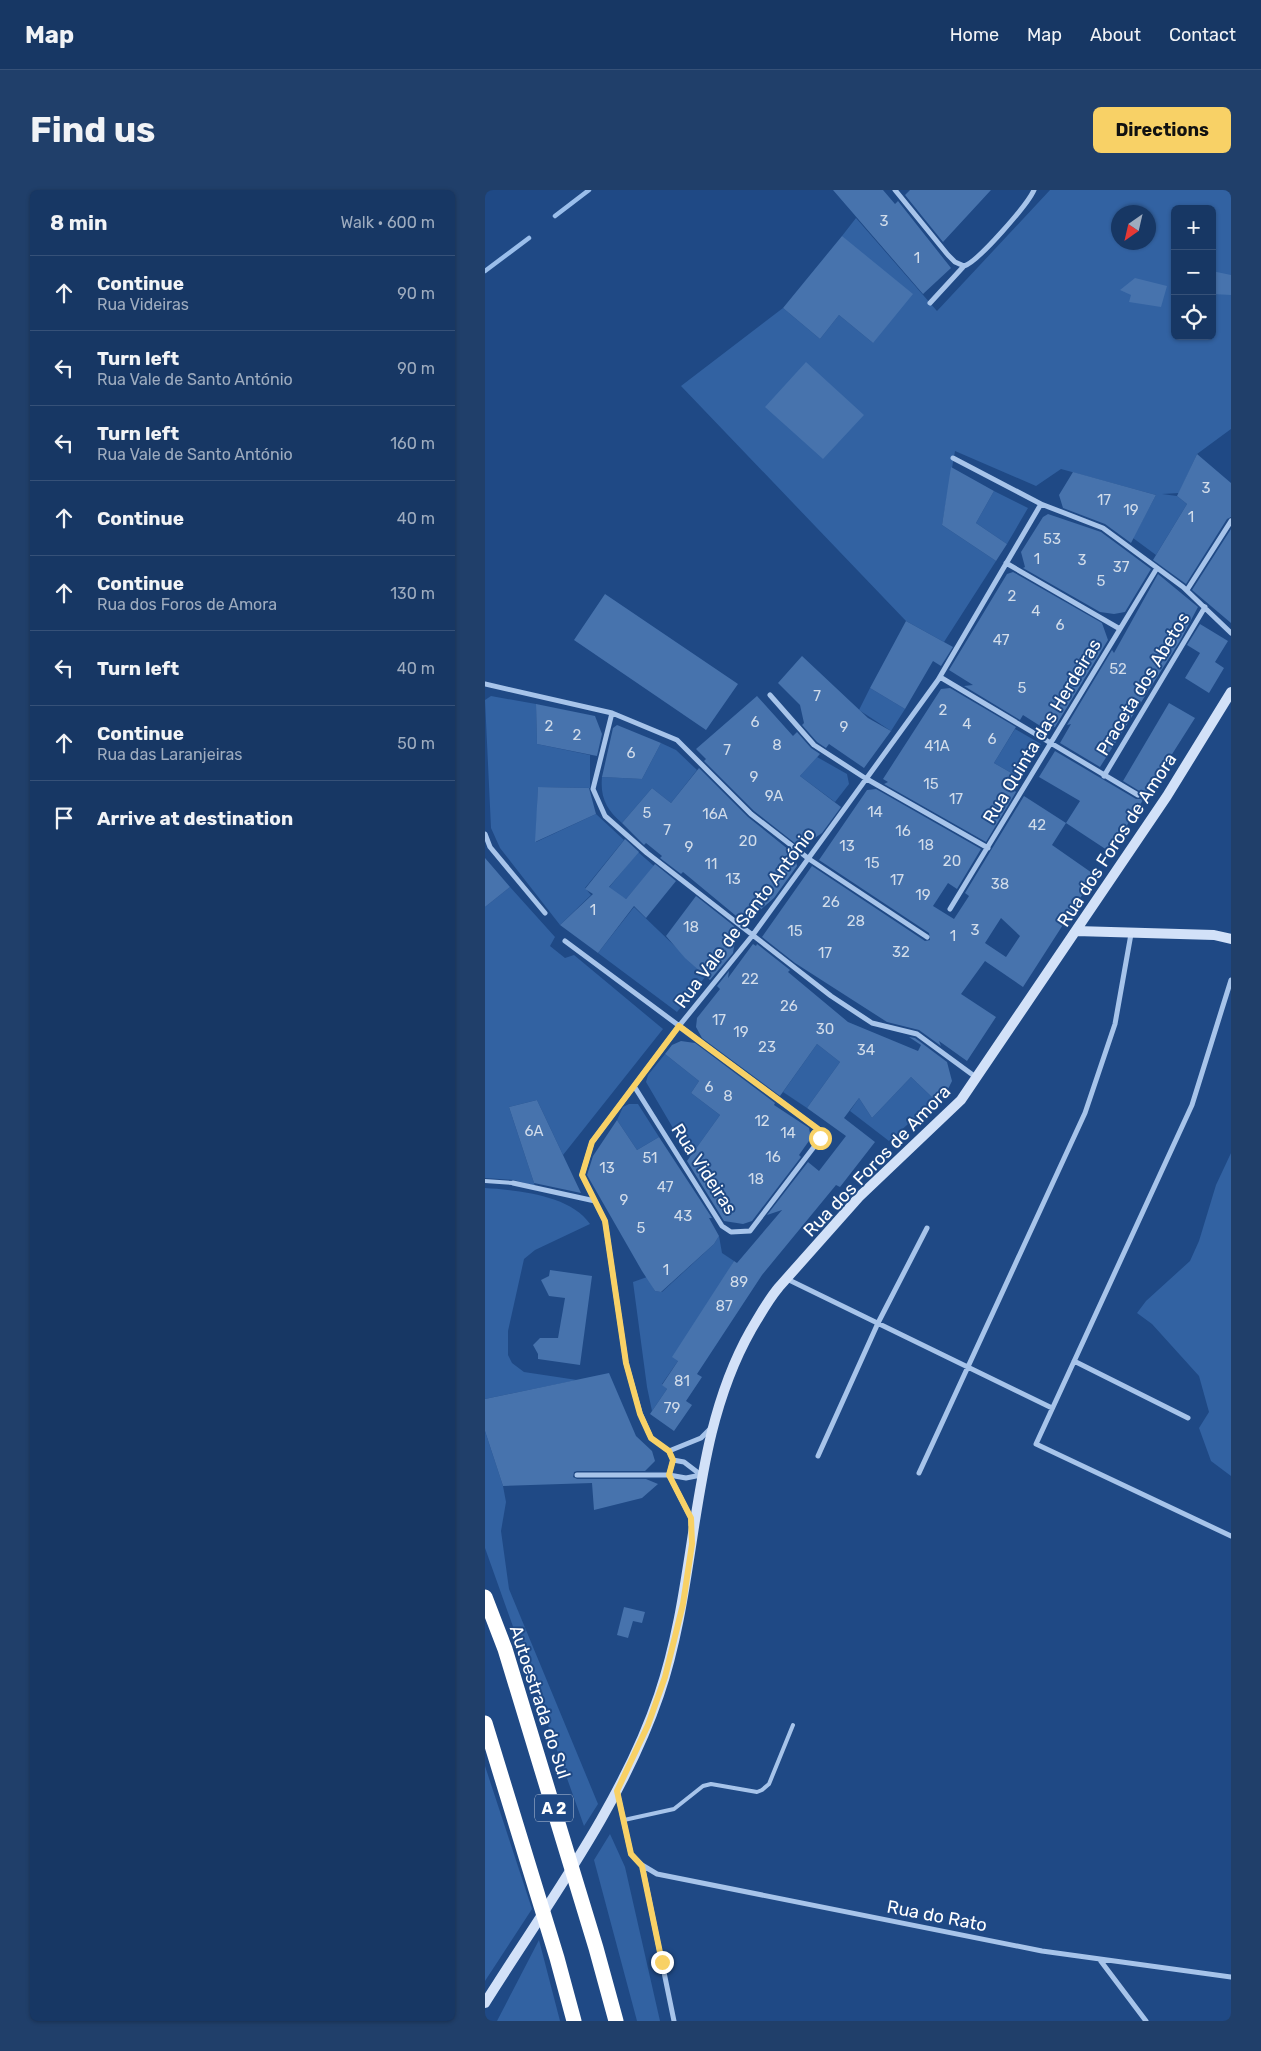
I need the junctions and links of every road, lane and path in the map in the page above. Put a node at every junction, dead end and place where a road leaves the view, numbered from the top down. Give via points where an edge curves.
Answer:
1 (895, 190) edge
2 (1034, 190) edge
3 (964, 266) junction
4 (930, 303) dead end
5 (953, 458) dead end
6 (1041, 504) junction
7 (1231, 521) edge
8 (1006, 563) junction
9 (1157, 568) junction
10 (1187, 590) junction
11 (1205, 607) junction
12 (1120, 629) junction
13 (1231, 633) edge
14 (940, 677) junction
15 (485, 684) edge
16 (1231, 692) edge
17 (770, 695) dead end
18 (612, 712) junction
19 (1050, 744) junction
20 (1105, 776) junction
21 (865, 778) junction
22 (1138, 795) dead end
23 (485, 834) edge
24 (987, 848) junction
25 (809, 859) junction
26 (951, 909) dead end
27 (545, 913) dead end
28 (1076, 931) junction
29 (1131, 934) junction
30 (752, 936) junction
31 (927, 937) dead end
32 (1231, 939) edge
33 (565, 941) dead end
34 (1231, 980) edge
35 (679, 1026) junction
36 (977, 1078) junction
37 (634, 1086) junction
38 (485, 1181) edge
39 (513, 1183) joint
40 (595, 1201) junction
41 (927, 1228) dead end
42 (787, 1279) junction
43 (877, 1323) junction
44 (1074, 1361) junction
45 (967, 1367) junction
46 (1053, 1408) junction
47 (1189, 1418) dead end
48 (713, 1425) junction
49 (669, 1451) junction
50 (818, 1456) dead end
51 (673, 1460) junction
52 (919, 1472) dead end
53 (577, 1475) dead end
54 (669, 1475) junction
55 (702, 1476) junction
56 (1231, 1536) edge
57 (692, 1544) junction
58 (485, 1597) edge
59 (485, 1723) edge
60 (793, 1724) dead end
61 (617, 1791) junction
62 (623, 1820) junction
63 (642, 1866) junction
64 (1099, 1960) junction
65 (1231, 1977) edge
66 (487, 2000) edge
67 (573, 2021) edge
68 (616, 2021) edge
69 (674, 2021) edge
70 (1146, 2021) edge

1 - 3 street via 948,255
2 - 3 street via 986,248 971,264
3 - 4 street
5 - 6 street
6 - 8 street, Rua Vale de Santo António
6 - 9 street via 1103,528
7 - 10 street, Praceta dos Abetos
8 - 12 street
8 - 14 street, Rua Vale de Santo António
9 - 10 street
9 - 12 street, Rua Quinta das Herdeiras
10 - 11 street
11 - 13 street
11 - 20 street, Praceta dos Abetos
12 - 19 street, Rua Quinta das Herdeiras
14 - 19 street
14 - 21 street, Rua Vale de Santo António
15 - 18 street
16 - 28 main road, Rua dos Foros de Amora via 1167,796
17 - 21 street via 814,745
18 - 25 street via 677,740 751,814
18 - 30 street via 593,788 605,816
19 - 20 street
19 - 24 street, Rua Quinta das Herdeiras
20 - 22 street
21 - 24 street
21 - 25 street, Rua Vale de Santo António
23 - 27 street via 490,848
24 - 26 street, Rua Quinta das Herdeiras
25 - 30 street, Rua Vale de Santo António
25 - 31 street
28 - 29 main road
28 - 36 main road, Rua dos Foros de Amora
29 - 32 main road via 1214,935
29 - 45 street via 1115,1024 1085,1112
30 - 35 street, Rua Vale de Santo António
30 - 36 street via 831,996 873,1023 917,1034
33 - 35 street, Rua Videiras
34 - 44 street via 1192,1105
35 - 37 street, Rua Vale de Santo António
35 - 37 street, Rua Videiras via 818,1129 820,1138 815,1147 750,1231 731,1232 722,1226
36 - 42 main road, Rua dos Foros de Amora via 961,1100 859,1197
37 - 40 street, Rua Vale de Santo António via 592,1142 582,1175
38 - 39 lane
39 - 40 street
40 - 49 street, Rua Vale de Santo António via 605,1221 626,1363 640,1414 651,1438
41 - 43 street
42 - 43 street
42 - 48 main road, Rua dos Foros de Amora via 769,1299 738,1354
43 - 45 street
43 - 50 street
44 - 46 street
44 - 47 street
45 - 46 street
45 - 52 street
46 - 56 street via 1036,1444
48 - 49 street via 701,1438
48 - 55 main road, Rua dos Foros de Amora
49 - 51 street, Rua Vale de Santo António
51 - 54 street
51 - 55 street via 684,1462
53 - 54 street
54 - 55 street
54 - 57 street via 691,1518
55 - 57 main road, Rua dos Foros de Amora
57 - 61 main road, Rua dos Foros de Amora via 683,1604 665,1677 648,1725
58 - 68 highway, Autoestrada do Sul / A 2 via 508,1658
59 - 67 highway, A 2
60 - 62 lane via 769,1784 762,1790 757,1792 711,1784 703,1786 674,1810
61 - 62 street
61 - 66 main road, Rua dos Foros de Amora
62 - 63 street via 631,1854
63 - 64 street, Rua do Rato via 657,1874
63 - 69 street
64 - 65 street, Rua do Rato
64 - 70 street

